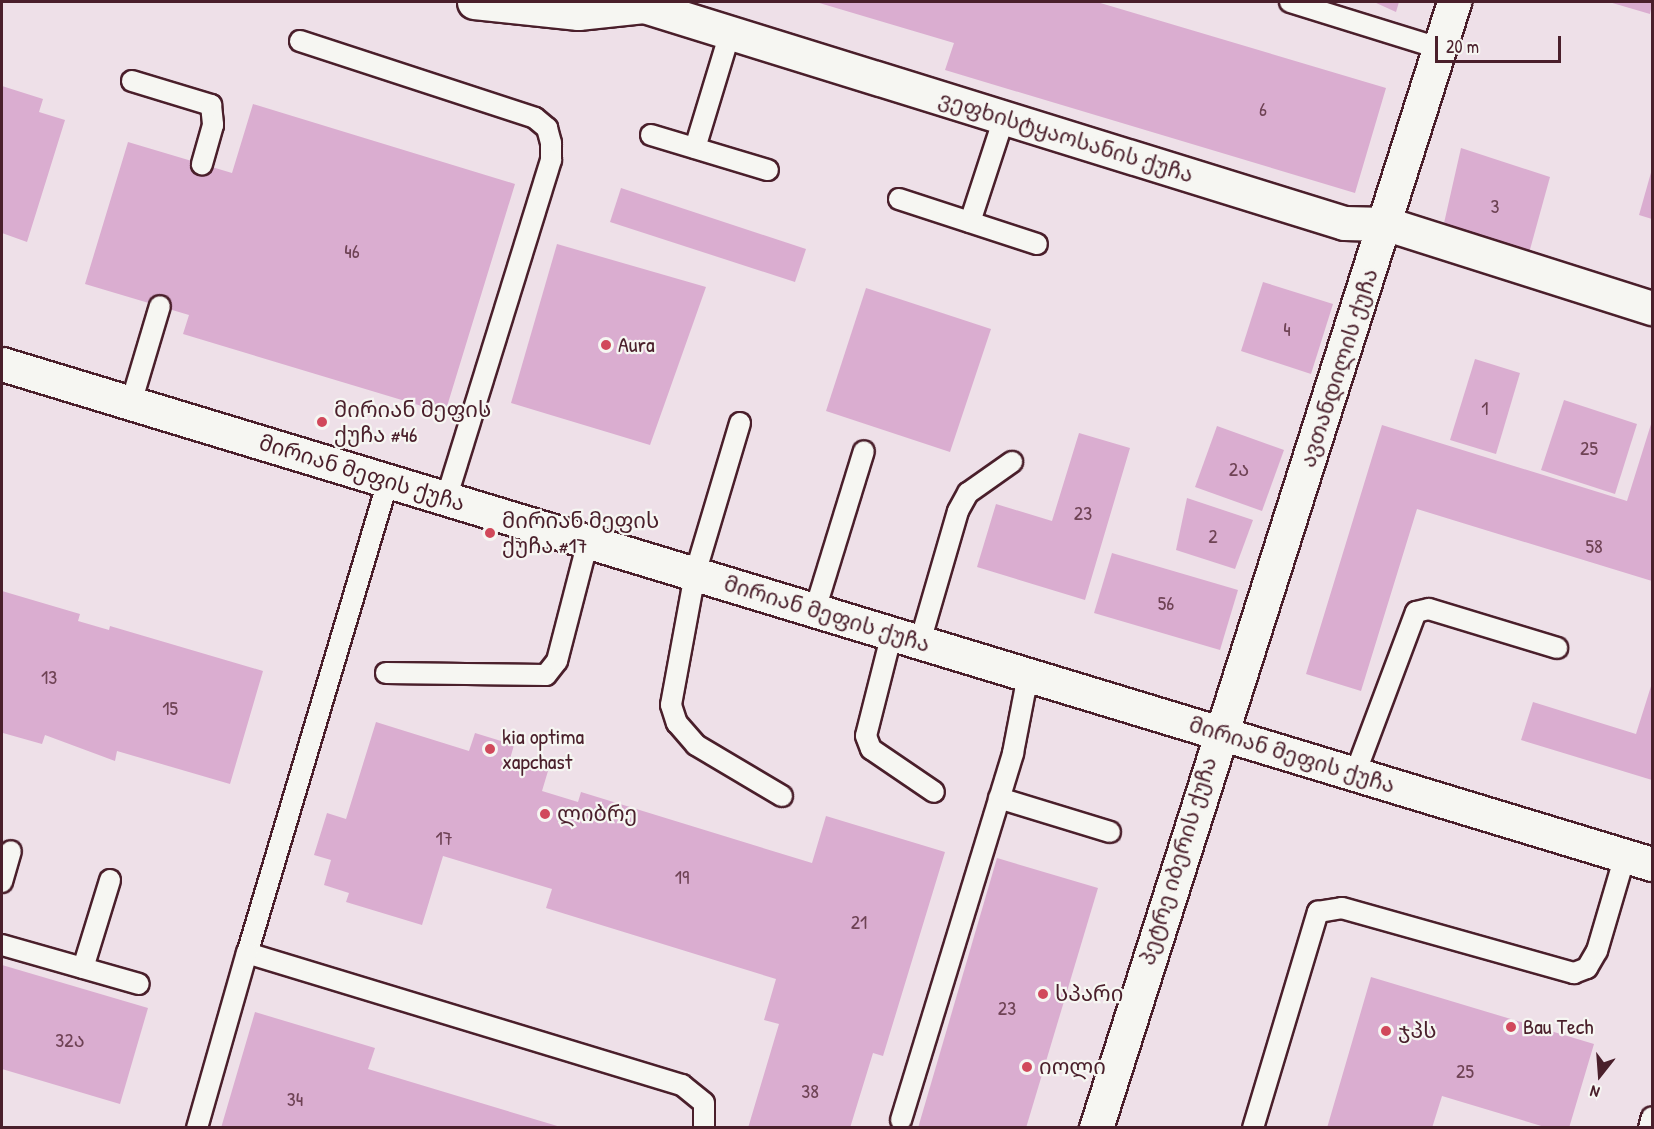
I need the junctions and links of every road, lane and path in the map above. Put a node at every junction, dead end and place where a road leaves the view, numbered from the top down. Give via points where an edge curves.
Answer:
1 (474, 2) edge
2 (1290, 2) edge
3 (1454, 2) edge
4 (580, 7) edge
5 (730, 33) junction
6 (300, 40) dead end
7 (1439, 48) junction
8 (132, 81) dead end
9 (1004, 118) junction
10 (651, 135) dead end
11 (695, 148) junction
12 (202, 164) dead end
13 (768, 170) dead end
14 (899, 199) dead end
15 (970, 222) junction
16 (1387, 224) junction
17 (1037, 244) dead end
18 (160, 306) dead end
19 (1653, 308) edge
20 (2, 363) edge
21 (131, 403) junction
22 (740, 423) dead end
23 (864, 451) dead end
24 (1012, 462) dead end
25 (388, 481) junction
26 (446, 499) junction
27 (588, 542) junction
28 (695, 574) junction
29 (815, 610) junction
30 (906, 638) junction
31 (1557, 648) dead end
32 (386, 673) dead end
33 (1028, 675) junction
34 (1218, 732) junction
35 (1355, 774) junction
36 (934, 792) dead end
37 (782, 796) dead end
38 (999, 798) junction
39 (1110, 832) dead end
40 (11, 851) dead end
41 (1639, 860) edge
42 (110, 880) dead end
43 (2, 882) edge
44 (2, 945) edge
45 (247, 953) junction
46 (83, 968) junction
47 (139, 984) dead end
48 (1653, 1117) edge
49 (901, 1119) dead end
50 (197, 1128) edge
51 (705, 1128) edge
52 (1095, 1128) edge
53 (1253, 1128) edge
54 (1649, 1128) edge

1 - 4 street, ვეფხისტყაოსანის ქუჩა
2 - 7 lane
3 - 7 street, ავთანდილის ქუჩა
4 - 5 street, ვეფხისტყაოსანის ქუჩა via 645,6
5 - 9 street, ვეფხისტყაოსანის ქუჩა
5 - 11 lane
6 - 26 lane via 535,117 547,128 552,143 551,160
7 - 16 street, ავთანდილის ქუჩა
8 - 12 lane via 211,105 213,125
9 - 15 lane
9 - 16 street, ვეფხისტყაოსანის ქუჩა via 1344,223
10 - 11 lane
11 - 13 lane
14 - 15 lane
15 - 17 lane
16 - 19 street, ვეფხისტყაოსანის ქუჩა
16 - 34 street, ავთანდილის ქუჩა
18 - 21 lane
20 - 21 street, მირიან მეფის ქუჩა
21 - 25 street, მირიან მეფის ქუჩა
22 - 28 lane
23 - 29 lane
24 - 30 lane via 968,493
25 - 26 street, მირიან მეფის ქუჩა
25 - 45 lane
26 - 27 street, მირიან მეფის ქუჩა
27 - 28 street, მირიან მეფის ქუჩა
27 - 32 lane via 557,661 546,675
28 - 29 street, მირიან მეფის ქუჩა
28 - 37 lane via 671,705 677,723 696,745
29 - 30 street, მირიან მეფის ქუჩა
30 - 33 street, მირიან მეფის ქუჩა
30 - 36 lane via 866,736 871,749
31 - 35 lane via 1429,609 1416,612
33 - 34 street, მირიან მეფის ქუჩა
33 - 38 lane
34 - 35 street, მირიან მეფის ქუჩა
34 - 52 street, პეტრე იბერის ქუჩა
35 - 41 street, მირიან მეფის ქუჩა
38 - 39 lane
38 - 49 lane
40 - 43 lane
41 - 53 lane via 1597,951 1587,968 1574,973 1342,908 1318,912
42 - 46 lane
44 - 46 lane
45 - 50 lane
45 - 51 lane via 682,1085 704,1103
46 - 47 lane
48 - 54 lane

